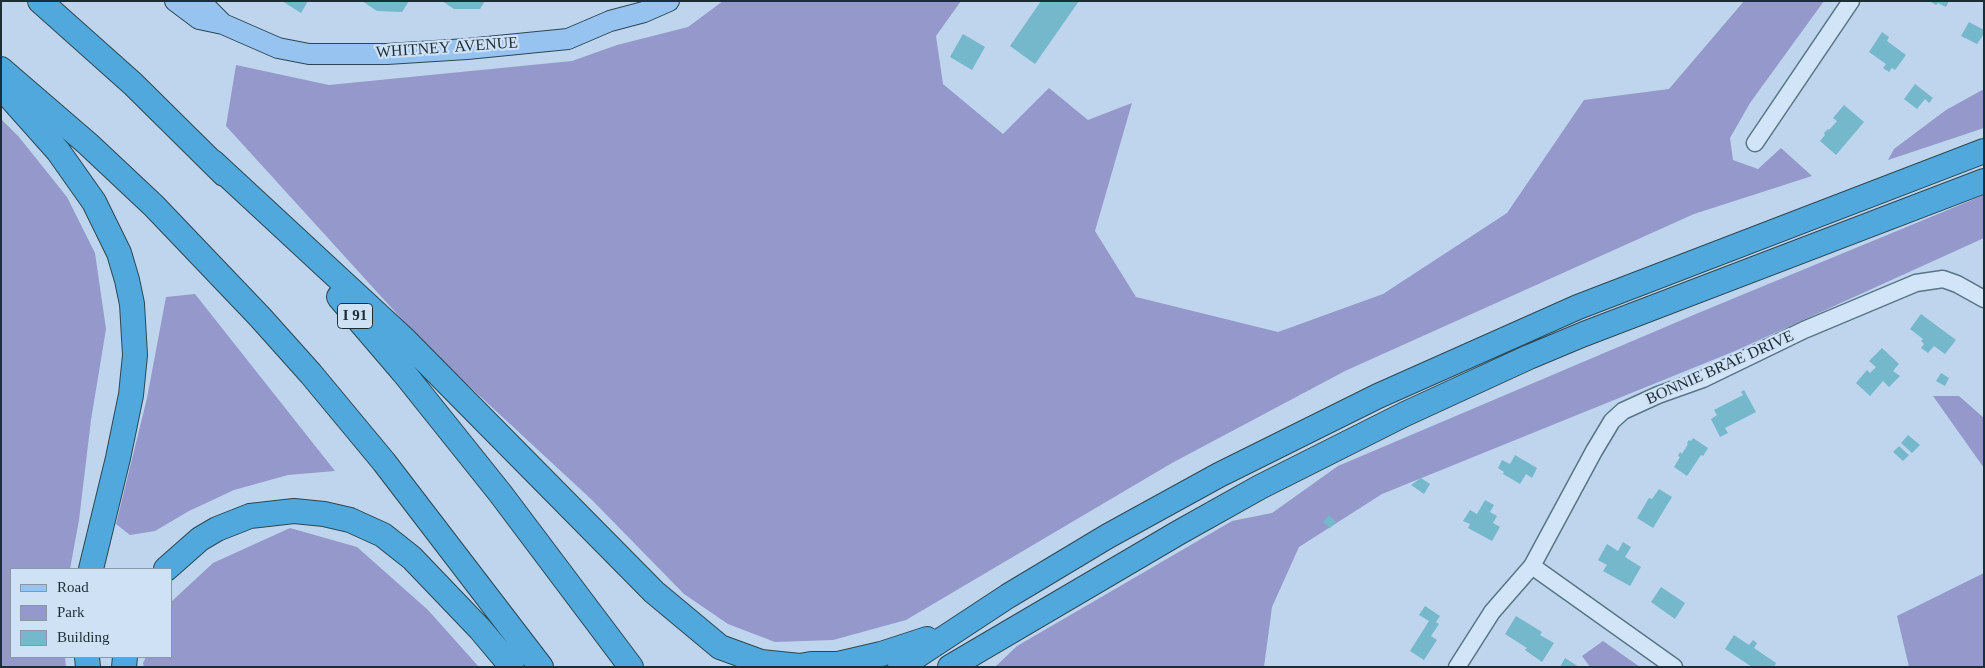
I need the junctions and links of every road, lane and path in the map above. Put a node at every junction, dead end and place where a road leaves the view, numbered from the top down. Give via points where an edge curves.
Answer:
1 (40, 1) edge
2 (175, 1) edge
3 (200, 1) edge
4 (669, 1) edge
5 (1851, 1) edge
6 (223, 24) junction
7 (1, 69) edge
8 (1, 87) edge
9 (1755, 144) dead end
10 (1984, 151) edge
11 (213, 162) junction
12 (1984, 181) edge
13 (1984, 299) edge
14 (1532, 566) junction
15 (90, 568) edge
16 (167, 568) edge
17 (1014, 628) junction
18 (955, 629) junction
19 (512, 667) edge
20 (541, 667) edge
21 (630, 667) edge
22 (900, 667) edge
23 (950, 667) edge
24 (977, 667) edge
25 (1457, 667) edge
26 (1674, 667) edge

1 - 11 highway, I 91 via 133,84
2 - 6 main road, WHITNEY AVENUE via 199,19
3 - 6 main road, WHITNEY AVENUE
4 - 6 main road, WHITNEY AVENUE via 568,39 387,54 309,54 278,48
5 - 9 street
7 - 20 highway via 154,206 260,317 384,462
8 - 15 highway via 58,151 94,202 119,253 132,304 135,355 131,395
10 - 18 highway via 1588,303 1387,392 1164,505
11 - 18 highway via 402,338 654,592 720,647 761,662 800,666 838,664
11 - 21 highway, I 91 via 298,252 404,373 500,493
12 - 17 highway via 1584,334 1467,385 1260,487
13 - 14 street, BONNIE BRAE DRIVE via 1943,279 1916,283 1623,412 1612,421 1594,451
14 - 25 street, BONNIE BRAE DRIVE via 1492,612
14 - 26 street
16 - 19 highway via 200,539 250,516 294,511 350,520 383,535 412,558
17 - 23 highway
17 - 24 highway
18 - 22 highway

